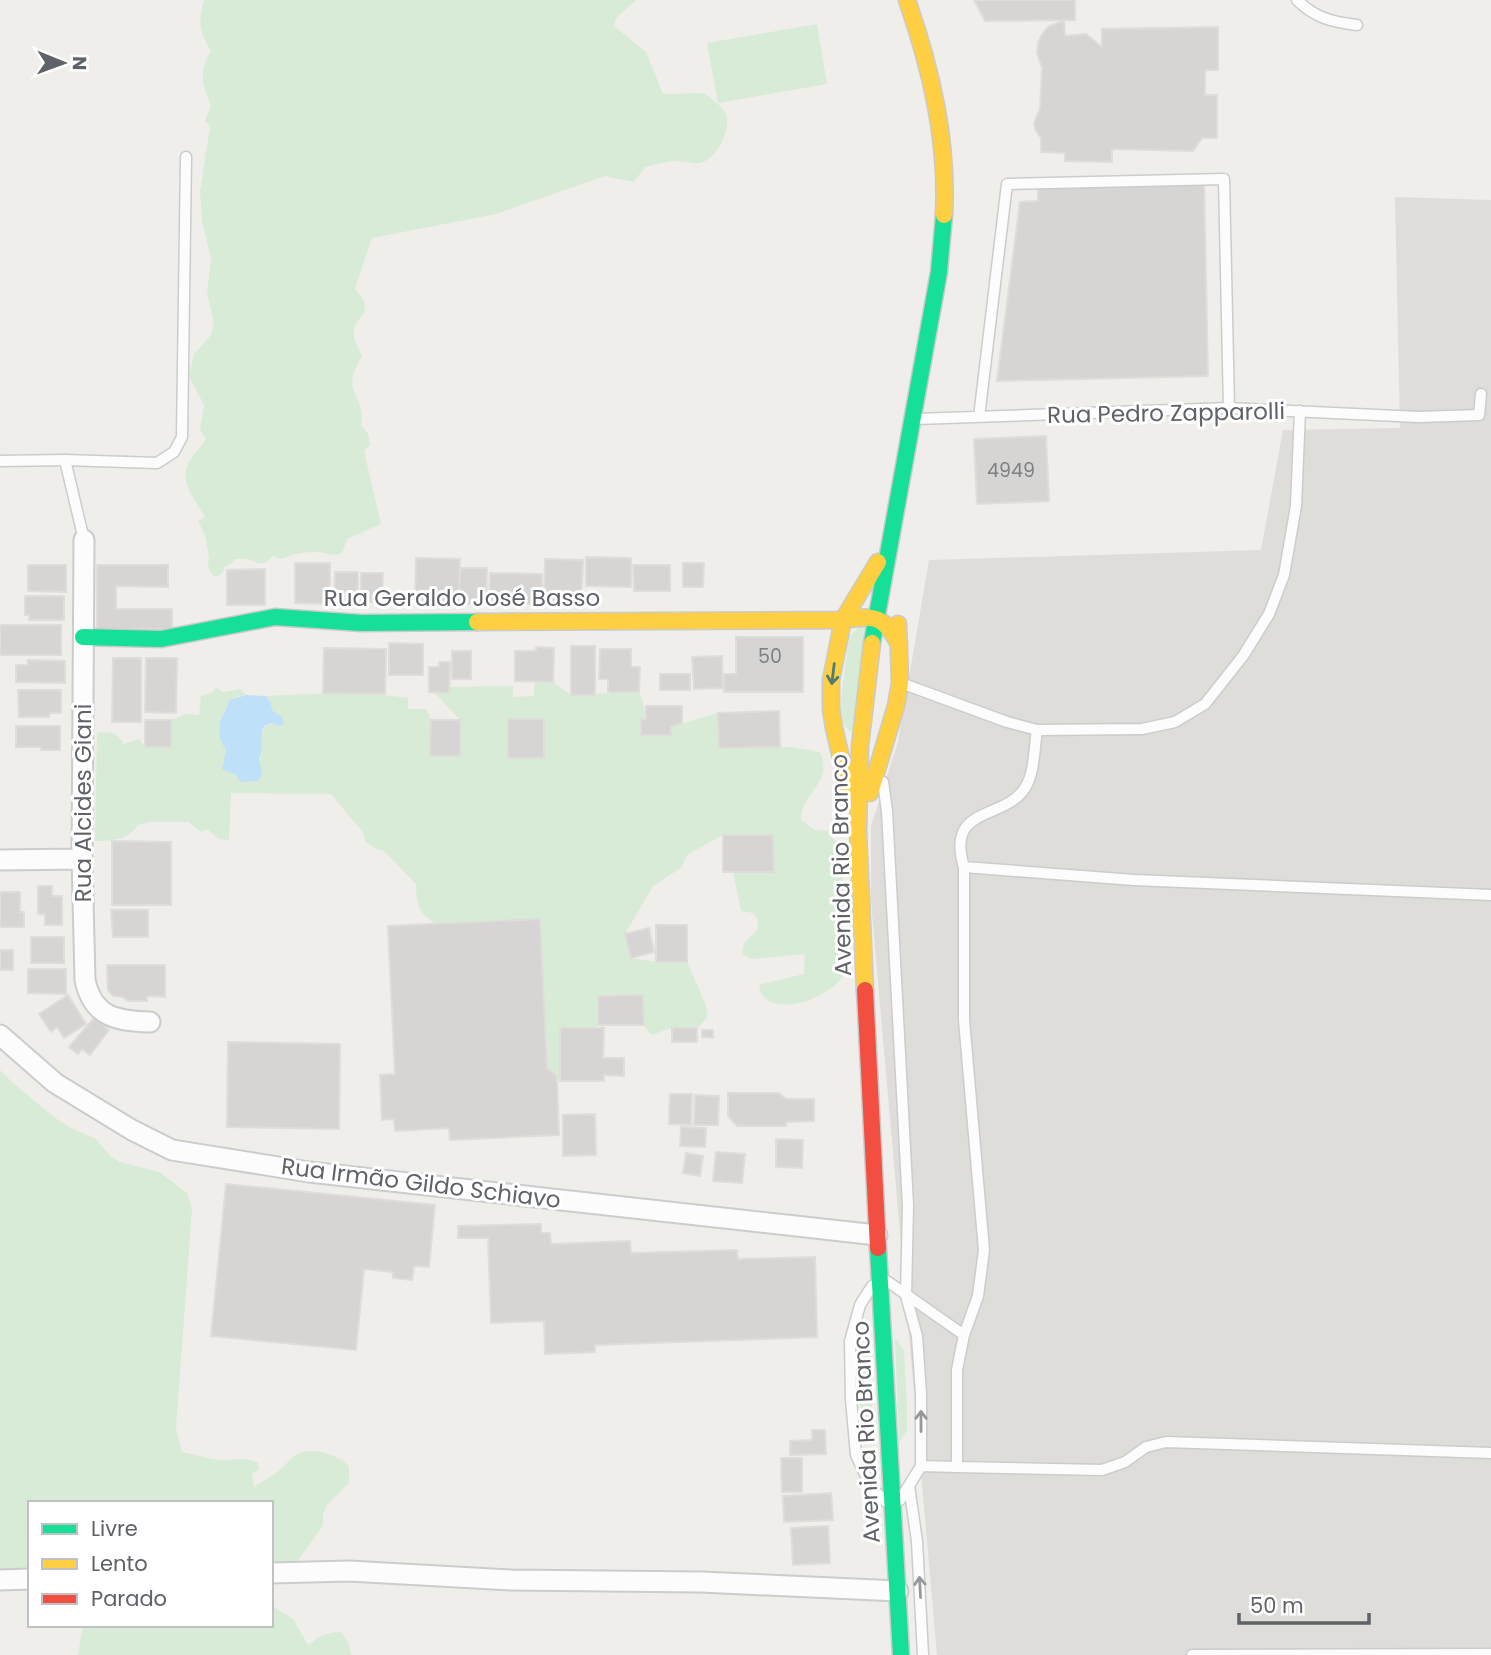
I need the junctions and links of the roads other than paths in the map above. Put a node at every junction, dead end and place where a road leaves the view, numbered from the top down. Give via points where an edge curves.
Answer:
1 (907, 0) edge
2 (1297, 0) edge
3 (1357, 25) dead end
4 (186, 157) dead end
5 (1481, 394) dead end
6 (1228, 408) junction
7 (1300, 411) junction
8 (979, 416) junction
9 (912, 419) junction
10 (65, 460) junction
11 (0, 461) edge
12 (84, 540) joint
13 (889, 541) junction
14 (875, 617) junction
15 (844, 620) junction
16 (83, 637) junction
17 (899, 644) junction
18 (900, 683) junction
19 (834, 729) junction
20 (1037, 730) junction
21 (887, 732) junction
22 (860, 746) junction
23 (880, 757) junction
24 (858, 831) junction
25 (82, 859) junction
26 (0, 860) edge
27 (964, 867) junction
28 (1491, 895) edge
29 (150, 1022) dead end
30 (0, 1035) edge
31 (877, 1235) junction
32 (879, 1276) junction
33 (906, 1296) junction
34 (964, 1335) junction
35 (1491, 1453) edge
36 (921, 1466) junction
37 (957, 1467) junction
38 (909, 1486) junction
39 (893, 1509) junction
40 (273, 1573) edge
41 (28, 1579) edge
42 (0, 1580) edge
43 (898, 1591) junction
44 (1491, 1654) edge
45 (901, 1655) edge
46 (923, 1655) edge
47 (1192, 1655) edge

1 - 9 main road, Avenida Rio Branco via 920,33 940,124 945,181 939,272
2 - 3 lane via 1308,12 1328,21
4 - 10 lane via 182,437 174,452 157,463
5 - 7 lane, Rua Pedro Zapparolli via 1479,415
6 - 7 lane, Rua Pedro Zapparolli
6 - 8 lane, Rua Pedro Zapparolli
6 - 8 lane via 1224,179 1007,184
7 - 20 lane via 1296,506 1284,575 1269,614 1205,705 1175,722 1142,729
8 - 9 lane, Rua Pedro Zapparolli
9 - 13 main road, Avenida Rio Branco
10 - 11 lane
10 - 12 lane
12 - 16 street, Rua Alcides Giani
13 - 14 main road, Avenida Rio Branco
13 - 15 main road
13 - 17 main road
14 - 15 main road, Rua Geraldo José Basso
14 - 17 main road via 889,624
14 - 22 main road, Avenida Rio Branco
15 - 16 main road, Rua Geraldo José Basso via 361,624 275,617 161,639
15 -> 19 main road via 831,680
16 - 25 street, Rua Alcides Giani
17 - 18 main road
18 - 20 lane
18 - 21 main road
19 - 22 main road via 843,740
19 - 24 main road
20 - 27 lane via 1024,789 974,820 959,840
21 - 22 main road
21 - 23 main road
22 - 24 main road, Avenida Rio Branco
23 - 24 main road
23 - 33 lane via 887,811 908,1205
24 - 31 main road, Avenida Rio Branco
25 - 26 street
25 - 29 street, Rua Alcides Giani via 87,990 112,1017
27 - 28 lane via 1134,880
27 - 34 lane via 964,1020 984,1250 978,1296
30 - 31 street, Rua Irmão Gildo Schiavo via 55,1083 172,1150 309,1172
31 - 32 main road, Avenida Rio Branco
32 - 33 lane
32 - 39 main road, Avenida Rio Branco
32 - 39 lane via 860,1305 850,1341 851,1399 856,1455 871,1487
33 - 34 lane
36 -> 33 lane via 917,1336
34 - 37 lane via 957,1370
35 - 37 lane via 1166,1442 1102,1470
36 - 37 lane
36 - 38 lane
38 - 39 lane
46 -> 38 lane
39 - 43 main road, Avenida Rio Branco
40 - 43 street
41 - 42 street
43 - 45 main road, Avenida Rio Branco
44 - 47 lane

